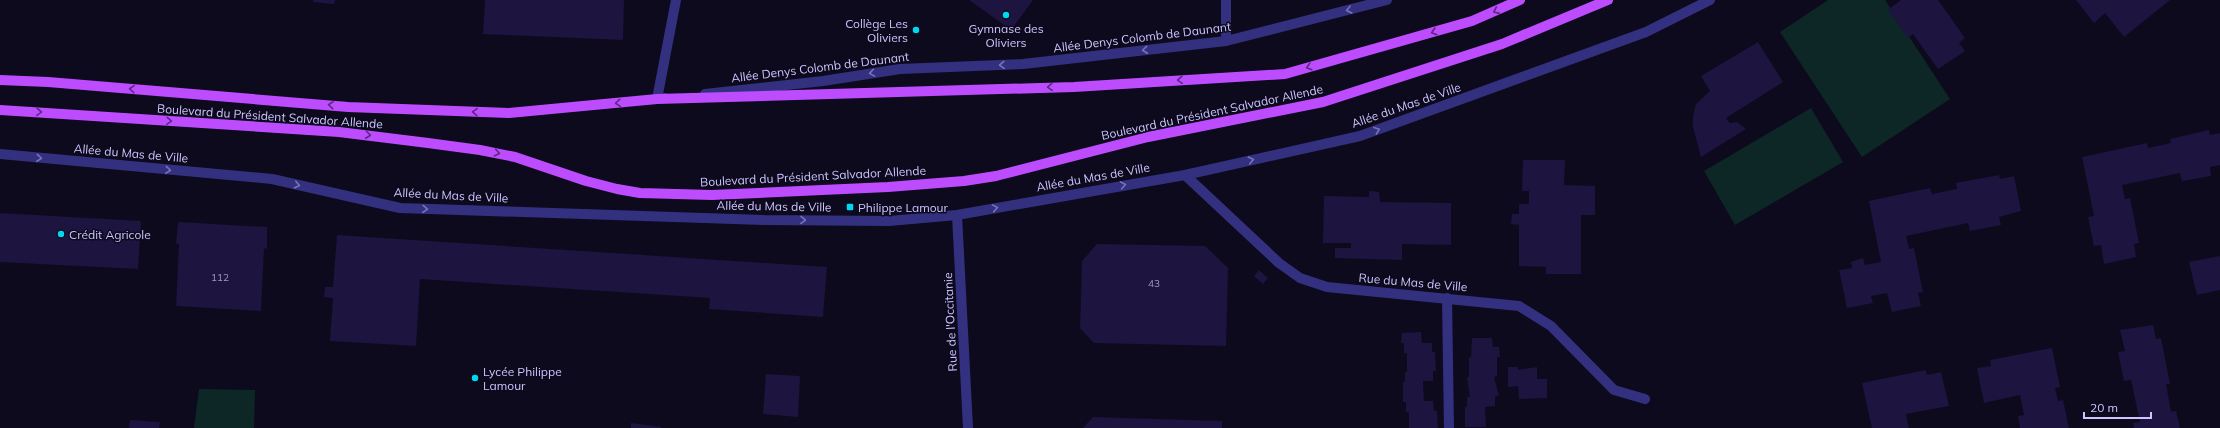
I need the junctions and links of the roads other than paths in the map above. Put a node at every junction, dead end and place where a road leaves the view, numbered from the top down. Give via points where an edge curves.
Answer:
1 (676, 0) edge
2 (1226, 0) edge
3 (1387, 0) edge
4 (1520, 0) edge
5 (1608, 0) edge
6 (1710, 0) edge
7 (1226, 41) junction
8 (0, 80) edge
9 (657, 99) junction
10 (0, 110) edge
11 (0, 154) edge
12 (1185, 174) junction
13 (957, 215) junction
14 (1447, 298) junction
15 (1645, 399) dead end
16 (968, 428) edge
17 (1449, 428) edge

1 - 9 street
2 - 7 street
3 -> 7 street, Allée Denys Colomb de Daunant
4 -> 9 main road, Boulevard du Président Salvador Allende via 1472,21 1285,74 1074,87
10 -> 5 main road, Boulevard du Président Salvador Allende via 340,132 421,142 516,157 601,185 640,193 712,195 911,185 996,176 1156,136 1323,102 1502,44
12 -> 6 street, Allée du Mas de Ville via 1360,136 1646,32
7 -> 9 street, Allée Denys Colomb de Daunant via 1023,64 900,69 823,81
9 -> 8 main road, Boulevard du Président Salvador Allende via 509,113 348,107
11 -> 13 street, Allée du Mas de Ville via 272,179 400,208 796,220 889,221
13 -> 12 street, Allée du Mas de Ville
12 - 14 street, Rue du Mas de Ville via 1279,263 1300,278 1327,287
13 - 16 street, Rue de l'Occitanie
14 - 15 street, Rue du Mas de Ville via 1519,306 1551,326 1614,390
14 - 17 street

